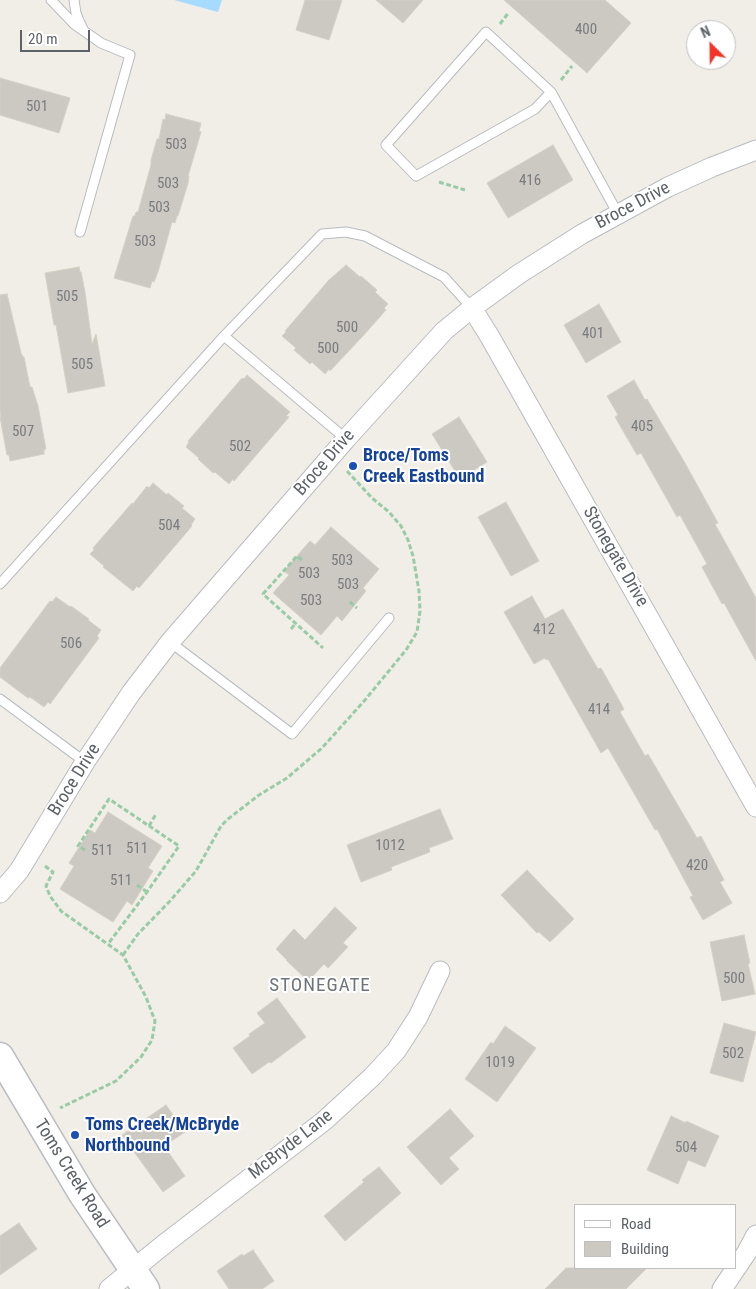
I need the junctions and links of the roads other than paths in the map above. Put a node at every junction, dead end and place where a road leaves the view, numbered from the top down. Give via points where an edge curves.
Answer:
1 (51, 0) edge
2 (74, 0) edge
3 (84, 30) junction
4 (551, 92) junction
5 (756, 150) edge
6 (618, 214) junction
7 (80, 232) dead end
8 (472, 308) junction
9 (224, 336) junction
10 (346, 439) junction
11 (0, 584) edge
12 (389, 618) dead end
13 (170, 642) junction
14 (0, 699) edge
15 (85, 762) junction
16 (756, 807) edge
17 (0, 892) edge
18 (440, 972) dead end
19 (0, 1056) edge
20 (756, 1235) edge
21 (139, 1279) edge
22 (109, 1289) edge
23 (722, 1289) edge

1 - 3 lane
2 - 3 lane
3 - 7 lane via 101,43 130,55
4 - 4 lane via 486,32 386,145 416,176 535,108
4 - 6 lane
5 - 6 street, Broce Drive via 668,187
6 - 8 street, Broce Drive via 551,253
8 - 9 lane via 444,277 365,236 346,232 322,234
8 - 10 street, Broce Drive via 417,359
8 - 16 street, Stonegate Drive
9 - 10 lane
9 - 11 lane
10 - 13 street, Broce Drive
12 - 13 lane via 292,734
13 - 15 street, Broce Drive
14 - 15 lane
15 - 17 street, Broce Drive via 19,871
18 - 21 street, McBryde Lane via 418,1017 396,1051 372,1077 324,1121 167,1242
19 - 21 main road, Toms Creek Road via 82,1194
20 - 23 street
21 - 22 street, McBryde Lane

